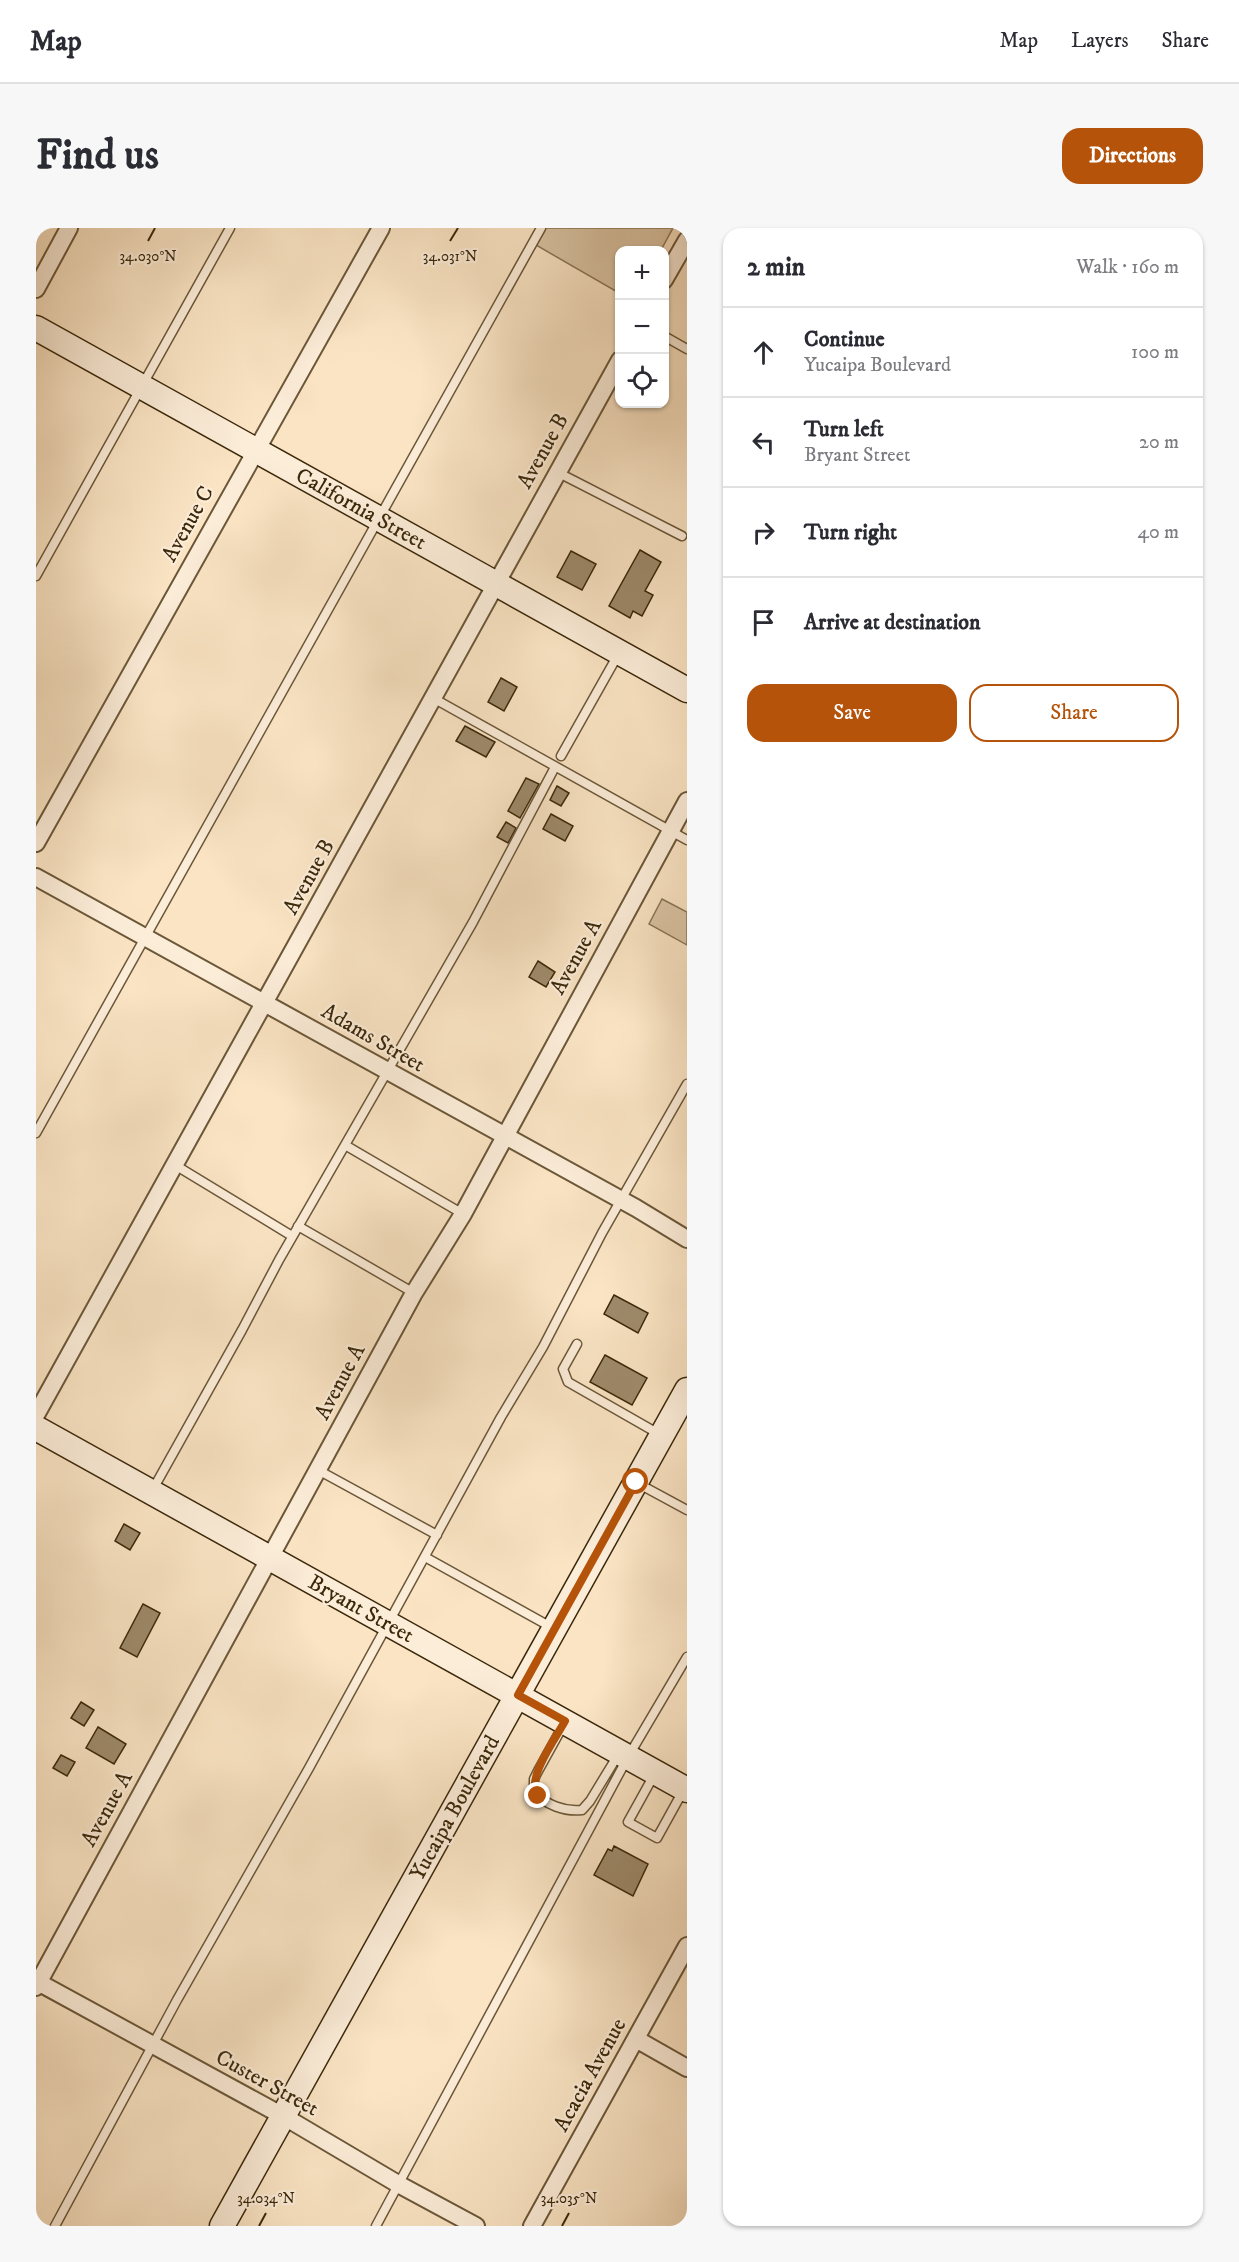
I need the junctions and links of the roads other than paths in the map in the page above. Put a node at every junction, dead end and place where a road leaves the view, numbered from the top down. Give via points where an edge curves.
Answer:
1 (69, 228) edge
2 (230, 228) edge
3 (381, 228) edge
4 (541, 228) edge
5 (687, 240) edge
6 (669, 271) edge
7 (36, 289) edge
8 (36, 328) edge
9 (669, 339) edge
10 (687, 349) edge
11 (615, 369) edge
12 (141, 387) junction
13 (255, 450) junction
14 (556, 471) junction
15 (378, 519) junction
16 (686, 534) edge
17 (36, 576) edge
18 (497, 583) junction
19 (619, 653) junction
20 (687, 690) edge
21 (433, 698) junction
22 (561, 756) dead end
23 (555, 767) junction
24 (687, 801) edge
25 (670, 831) junction
26 (687, 840) edge
27 (36, 843) edge
28 (36, 877) edge
29 (146, 938) junction
30 (265, 1002) junction
31 (387, 1072) junction
32 (687, 1084) edge
33 (36, 1133) edge
34 (504, 1136) junction
35 (345, 1145) junction
36 (175, 1164) junction
37 (622, 1200) junction
38 (463, 1214) junction
39 (298, 1226) junction
40 (292, 1236) junction
41 (687, 1239) edge
42 (414, 1293) junction
43 (577, 1344) dead end
44 (684, 1404) edge
45 (36, 1415) edge
46 (36, 1428) edge
47 (662, 1435) junction
48 (318, 1470) junction
49 (636, 1482) junction
50 (152, 1492) junction
51 (687, 1510) edge
52 (437, 1535) junction
53 (425, 1557) junction
54 (270, 1558) junction
55 (388, 1624) junction
56 (554, 1629) junction
57 (687, 1657) edge
58 (518, 1695) junction
59 (565, 1721) junction
60 (624, 1754) junction
61 (656, 1772) junction
62 (686, 1789) edge
63 (687, 1946) edge
64 (37, 1983) edge
65 (636, 2039) junction
66 (154, 2046) junction
67 (687, 2068) edge
68 (282, 2116) junction
69 (398, 2184) junction
70 (55, 2226) edge
71 (222, 2226) edge
72 (376, 2226) edge
73 (476, 2226) edge
74 (532, 2226) edge

1 - 7 street
2 - 12 lane
3 - 13 street, Avenue C
4 - 15 lane
5 - 6 street
8 - 12 street, California Street
9 - 10 lane
11 - 14 street, Avenue B
12 - 13 street, California Street
12 - 17 lane
13 - 15 street, California Street
13 - 27 street, Avenue C
14 - 16 lane
14 - 18 street, Avenue B
15 - 18 street, California Street
15 - 29 lane
18 - 19 street, California Street
18 - 21 street, Avenue B
19 - 20 street, California Street
19 - 22 lane
21 - 23 lane
21 - 30 street, Avenue B
23 - 25 lane
23 - 31 lane
24 - 25 street, Avenue A
25 - 26 lane
25 - 34 street, Avenue A
28 - 29 street, Adams Street
29 - 30 street, Adams Street
29 - 33 lane
30 - 31 street, Adams Street
30 - 36 street, Avenue B
31 - 34 street, Adams Street
31 - 35 lane
32 - 37 lane
34 - 37 street, Adams Street
34 - 38 street, Avenue A
35 - 38 lane
35 - 39 lane
36 - 40 lane
36 - 45 street, Avenue B
37 - 41 street, Adams Street
37 - 52 lane
38 - 42 street, Avenue A
39 - 40 lane
39 - 42 lane
40 - 50 lane
42 - 48 street, Avenue A
43 - 47 lane via 563,1369 568,1382
44 - 47 street, Yucaipa Boulevard
46 - 50 street, Bryant Street
47 - 49 street, Yucaipa Boulevard
48 - 52 lane
48 - 54 street, Avenue A
49 - 51 lane
49 - 56 street, Yucaipa Boulevard
50 - 54 street, Bryant Street
52 - 53 lane
53 - 55 lane
53 - 56 lane
54 - 55 street, Bryant Street
54 - 64 street, Avenue A
55 - 58 street, Bryant Street
55 - 66 lane
56 - 58 street, Yucaipa Boulevard
57 - 60 lane
58 - 59 street, Bryant Street
58 - 68 street, Yucaipa Boulevard
59 - 60 street, Bryant Street
59 - 60 lane via 534,1779 534,1791 546,1801 568,1810 582,1810
60 - 61 street, Bryant Street
60 - 69 lane
61 - 62 street, Bryant Street
61 - 62 lane via 628,1822 657,1838
63 - 65 street, Acacia Avenue
64 - 66 street, Custer Street
65 - 67 street
65 - 74 street, Acacia Avenue
66 - 68 street, Custer Street
66 - 70 lane
68 - 69 street, Custer Street
68 - 71 street, Yucaipa Boulevard
69 - 72 lane
69 - 73 street, Custer Street

